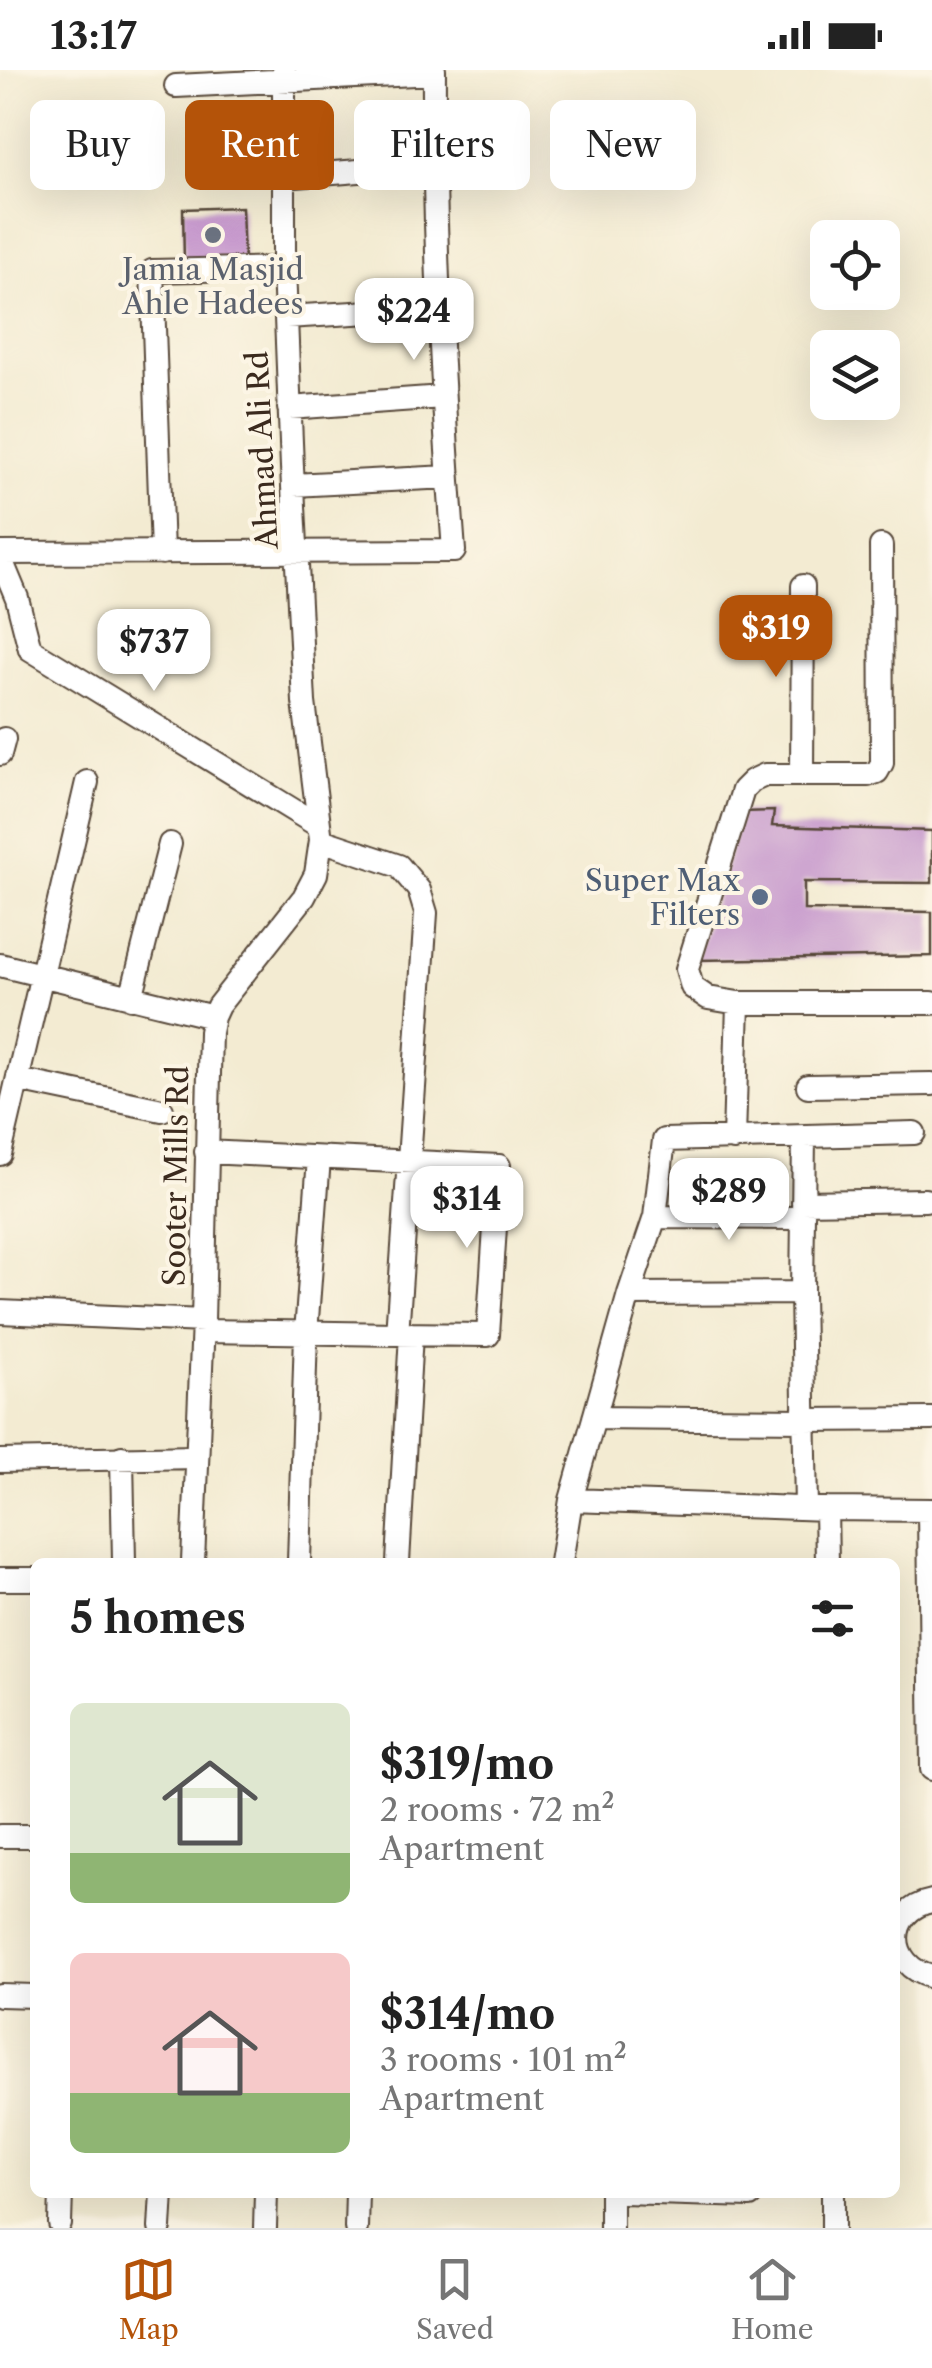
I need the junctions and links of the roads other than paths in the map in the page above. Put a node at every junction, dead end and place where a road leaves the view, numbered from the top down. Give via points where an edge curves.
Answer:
1 (434, 72) edge
2 (284, 76) edge
3 (176, 86) dead end
4 (434, 100) edge
5 (284, 190) edge
6 (435, 190) edge
7 (284, 268) junction
8 (438, 308) junction
9 (286, 317) junction
10 (442, 396) junction
11 (289, 408) junction
12 (448, 477) junction
13 (292, 485) junction
14 (881, 546) dead end
15 (162, 554) junction
16 (296, 554) junction
17 (0, 555) edge
18 (803, 586) dead end
19 (802, 775) junction
20 (87, 782) dead end
21 (320, 833) junction
22 (170, 844) dead end
23 (0, 965) edge
24 (42, 975) junction
25 (131, 998) junction
26 (738, 1003) junction
27 (932, 1003) edge
28 (213, 1017) junction
29 (18, 1080) junction
30 (932, 1084) edge
31 (808, 1086) dead end
32 (162, 1110) dead end
33 (914, 1133) dead end
34 (804, 1137) junction
35 (734, 1139) junction
36 (206, 1152) junction
37 (0, 1154) edge
38 (319, 1158) junction
39 (409, 1162) junction
40 (925, 1200) dead end
41 (802, 1210) junction
42 (655, 1217) junction
43 (802, 1293) junction
44 (629, 1294) junction
45 (0, 1312) edge
46 (203, 1326) junction
47 (306, 1333) junction
48 (404, 1334) junction
49 (594, 1418) junction
50 (932, 1419) edge
51 (804, 1420) junction
52 (122, 1457) junction
53 (196, 1457) junction
54 (0, 1460) edge
55 (571, 1500) junction
56 (816, 1509) junction
57 (931, 1510) edge
58 (124, 1558) edge
59 (193, 1558) edge
60 (299, 1558) edge
61 (398, 1558) edge
62 (562, 1558) edge
63 (826, 1558) edge
64 (0, 1580) edge
65 (30, 1580) edge
66 (931, 1615) edge
67 (932, 1769) edge
68 (0, 1836) edge
69 (30, 1836) edge
70 (932, 1901) edge
71 (900, 1928) edge
72 (900, 1954) edge
73 (932, 1977) edge
74 (0, 1995) edge
75 (932, 1995) edge
76 (30, 1996) edge
77 (61, 2198) edge
78 (162, 2198) edge
79 (266, 2198) edge
80 (356, 2198) edge
81 (611, 2198) edge
82 (833, 2198) edge
83 (60, 2224) dead end
84 (160, 2228) edge
85 (265, 2228) edge
86 (356, 2228) edge
87 (611, 2228) edge
88 (833, 2228) edge

1 - 2 street
1 - 4 street
2 - 3 street
5 - 7 street, Ahmad Ali Rd
6 - 8 street
7 - 9 street, Ahmad Ali Rd
7 - 15 street via 152,271
8 - 9 street
8 - 10 street
9 - 11 street, Ahmad Ali Rd
10 - 11 street
10 - 12 street
11 - 13 street, Ahmad Ali Rd
12 - 13 street
12 - 16 street via 454,551
13 - 16 street, Ahmad Ali Rd
14 - 19 street via 882,763 868,775
15 - 16 street
15 - 17 street
16 - 21 street, Ahmad Ali Rd
17 - 21 street via 30,649
18 - 19 street
19 - 26 street via 765,775 743,790 688,969 692,987 708,998
20 - 24 street
21 - 28 street, Sooter Mills Rd via 316,874 304,896
21 - 39 street via 399,866 426,913
22 - 25 street
23 - 24 street
24 - 25 street
24 - 29 street
25 - 28 street
26 - 27 street
26 - 35 street
28 - 36 street, Sooter Mills Rd
29 - 32 street
29 - 37 street
30 - 31 street
33 - 34 street
34 - 35 street
34 - 41 street
35 - 42 street via 664,1140
36 - 38 street
36 - 46 street, Sooter Mills Rd
38 - 39 street
38 - 47 street
39 - 48 street
39 - 48 street via 500,1166 488,1335
40 - 41 street
41 - 42 street
41 - 43 street
42 - 44 street
43 - 44 street
43 - 51 street
44 - 49 street
45 - 46 street
46 - 47 street
46 - 53 street, Sooter Mills Rd
47 - 48 street
47 - 60 street
48 - 61 street
49 - 51 street
49 - 55 street
50 - 51 street
51 - 56 street
52 - 53 street
52 - 54 street
52 - 58 street
53 - 59 street, Sooter Mills Rd
55 - 56 street
55 - 62 street
56 - 57 street
56 - 63 street
57 - 66 street
64 - 65 street
66 - 67 street
68 - 69 street
70 - 71 street via 912,1908
72 - 73 street
73 - 75 street
74 - 76 street
77 - 83 street
78 - 84 street
79 - 85 street
80 - 86 street
81 - 87 street
82 - 88 street

